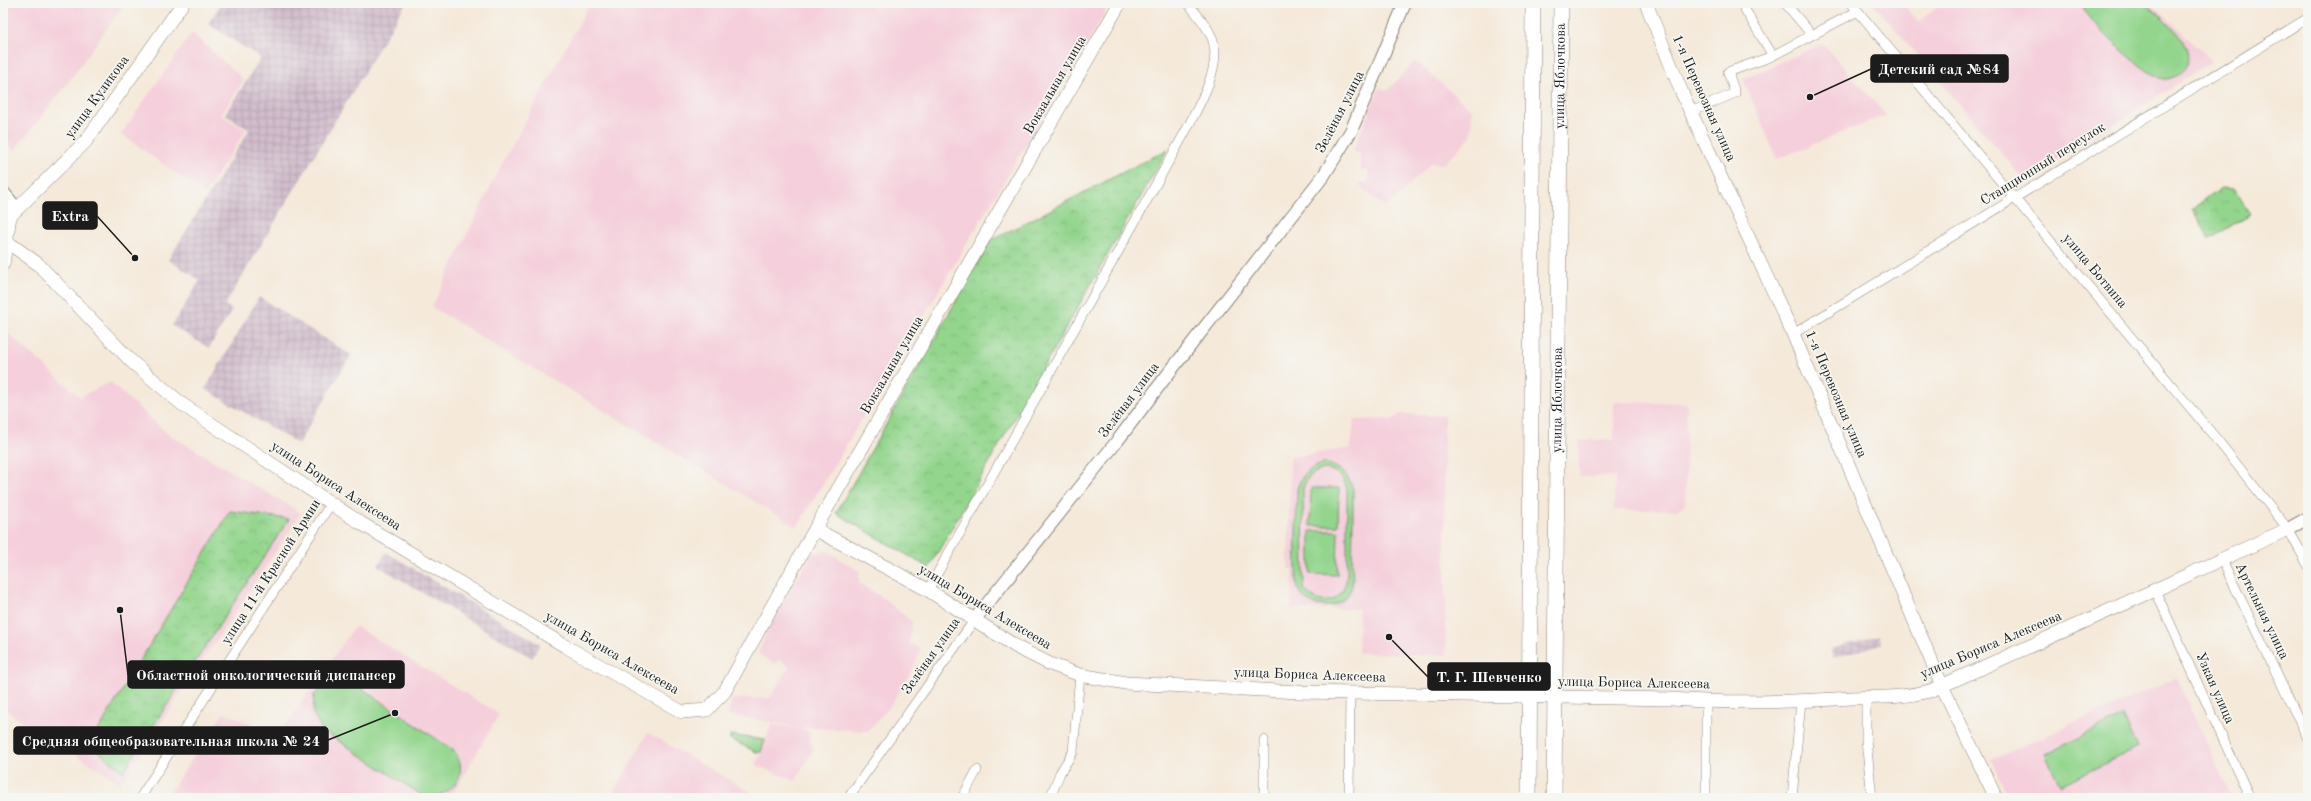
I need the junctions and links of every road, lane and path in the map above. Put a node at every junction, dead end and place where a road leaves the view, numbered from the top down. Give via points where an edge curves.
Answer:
1 (183, 3) edge
2 (1188, 3) edge
3 (1405, 3) edge
4 (1533, 3) edge
5 (1561, 3) edge
6 (1646, 3) edge
7 (1741, 3) edge
8 (1785, 3) edge
9 (1851, 3) edge
10 (1120, 6) edge
11 (1858, 11) junction
12 (2308, 18) edge
13 (1812, 35) junction
14 (1773, 56) junction
15 (1691, 112) junction
16 (3, 192) edge
17 (2016, 198) junction
18 (10, 210) edge
19 (5, 242) edge
20 (3, 264) edge
21 (1793, 334) junction
22 (332, 502) junction
23 (2308, 518) edge
24 (2288, 529) junction
25 (815, 530) junction
26 (2222, 560) junction
27 (2308, 565) edge
28 (928, 590) junction
29 (2155, 590) junction
30 (975, 619) junction
31 (1080, 675) junction
32 (1942, 686) junction
33 (1350, 693) junction
34 (1530, 697) junction
35 (1554, 698) junction
36 (1866, 698) junction
37 (1801, 701) junction
38 (1706, 702) junction
39 (682, 712) joint
40 (2308, 739) edge
41 (1264, 740) dead end
42 (977, 770) dead end
43 (140, 798) edge
44 (848, 798) edge
45 (962, 798) edge
46 (1050, 798) edge
47 (1264, 798) edge
48 (1349, 798) edge
49 (1529, 798) edge
50 (1554, 798) edge
51 (1706, 798) edge
52 (1792, 798) edge
53 (1872, 798) edge
54 (1996, 798) edge
55 (2250, 798) edge

1 - 18 main road, улица Куликова via 86,141
2 - 28 street via 1210,33 1214,43 1214,55 1206,90 1180,143
3 - 30 street, Зелёная улица via 1350,131 1330,164 1118,440
4 - 34 main road, улица Яблочкова
5 - 35 main road, улица Яблочкова
6 - 15 main road, 1-я Перевозная улица
7 - 14 street
8 - 13 street
9 - 11 street, улица Ботвина
10 - 25 main road, Вокзальная улица
11 - 13 street
11 - 17 street, улица Ботвина
12 - 17 street, Станционный переулок
13 - 14 street
14 - 15 street via 1728,72 1735,93
15 - 21 main road, 1-я Перевозная улица
16 - 18 street
17 - 21 street, Станционный переулок
17 - 24 street, улица Ботвина
18 - 19 main road
19 - 20 main road
19 - 22 main road, улица Бориса Алексеева via 38,264 148,377 210,423
21 - 32 main road, 1-я Перевозная улица
22 - 39 main road, улица Бориса Алексеева via 384,537 565,646
22 - 43 street, улица 11-й Красной Армии
23 - 24 street, улица Бориса Алексеева
24 - 26 main road, улица Бориса Алексеева
24 - 27 street, улица Ботвина
25 - 28 main road, улица Бориса Алексеева
25 - 39 main road, Вокзальная улица via 725,691 707,710
26 - 29 main road, улица Бориса Алексеева
26 - 40 street, Артельная улица
28 - 30 main road, улица Бориса Алексеева
29 - 32 main road, улица Бориса Алексеева
29 - 55 street, Узкая улица
30 - 31 main road, улица Бориса Алексеева via 1020,649
30 - 44 street, Зелёная улица
31 - 33 main road, улица Бориса Алексеева via 1126,683
31 - 46 street via 1073,752 1060,773
32 - 36 main road, улица Бориса Алексеева via 1905,697
32 - 54 main road, 1-я Перевозная улица
33 - 34 main road, улица Бориса Алексеева
33 - 48 street
34 - 35 main road, улица Бориса Алексеева
34 - 49 main road, улица Яблочкова
35 - 38 main road, улица Бориса Алексеева via 1672,699
35 - 50 main road, улица Яблочкова
36 - 37 main road, улица Бориса Алексеева
36 - 53 street via 1866,740
37 - 38 main road, улица Бориса Алексеева
37 - 52 street
38 - 51 street
41 - 47 street
42 - 45 street

